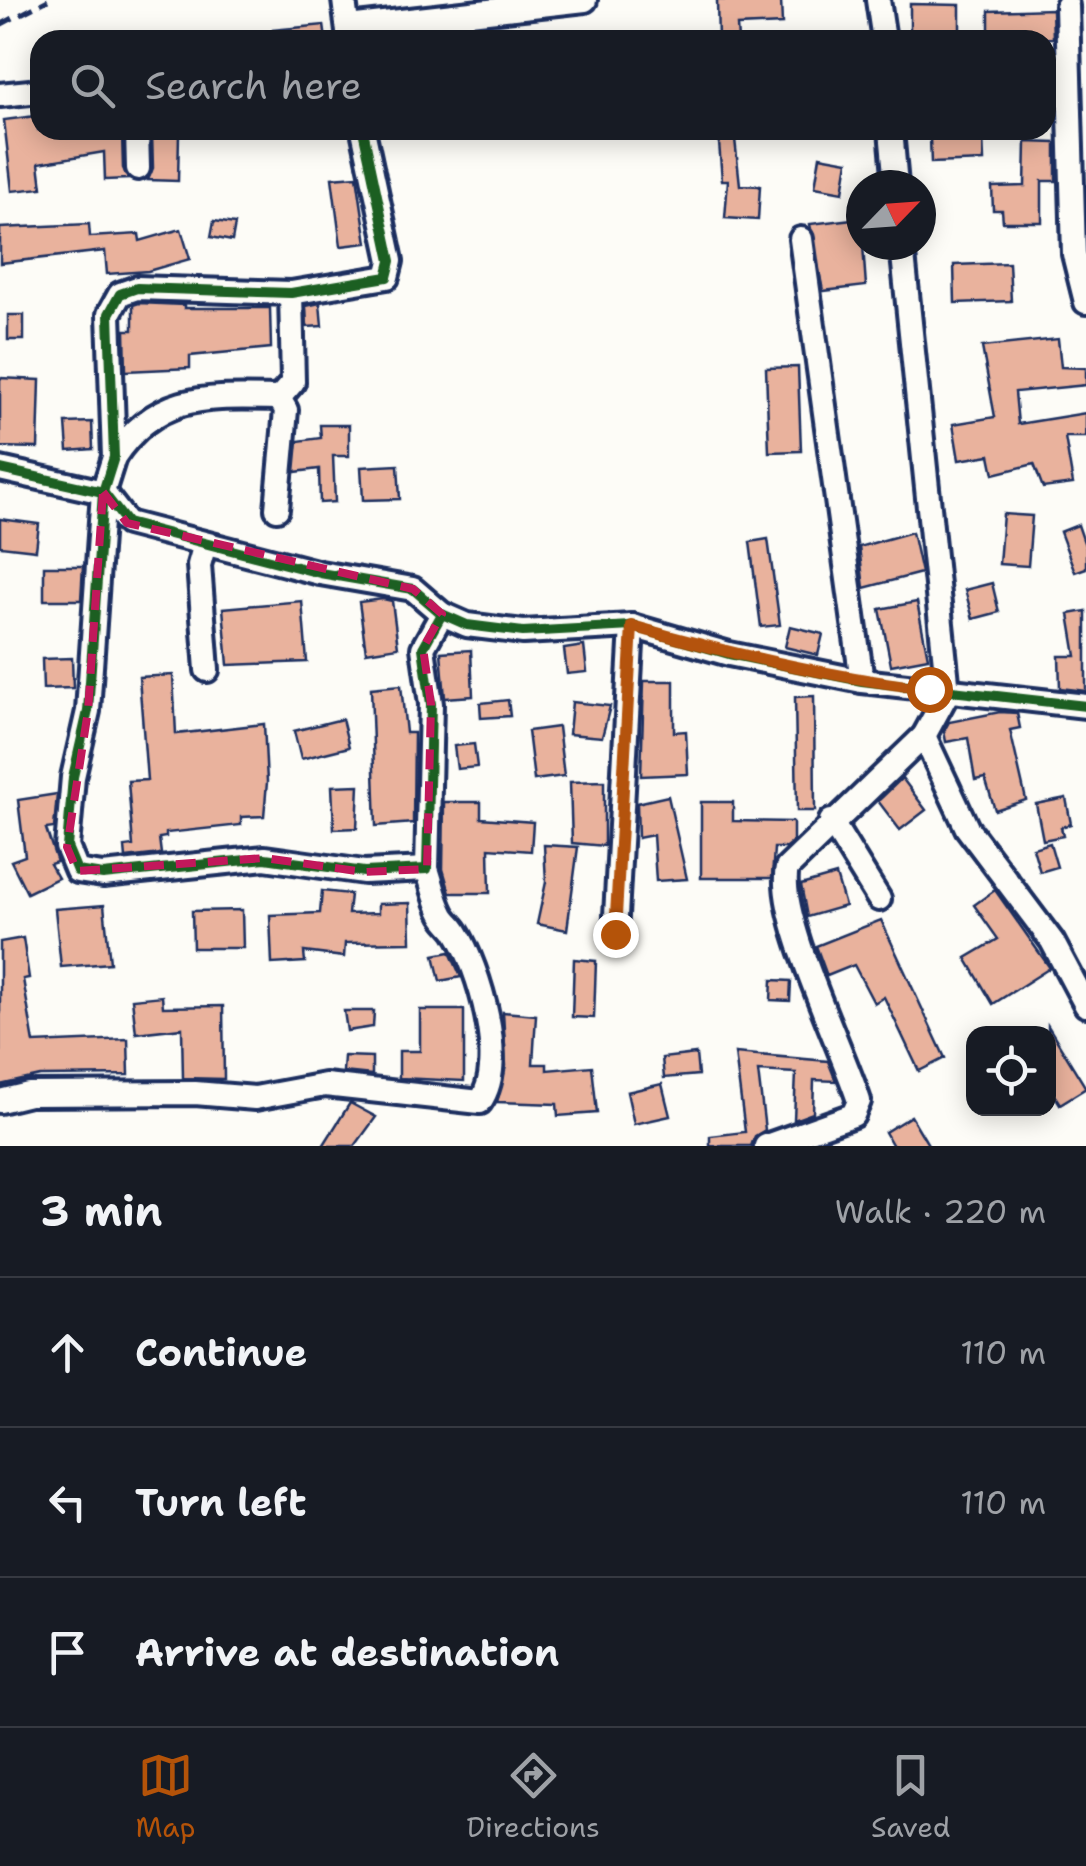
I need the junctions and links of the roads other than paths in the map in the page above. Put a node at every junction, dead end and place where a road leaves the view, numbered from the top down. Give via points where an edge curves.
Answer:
1 (344, 0) edge
2 (585, 0) edge
3 (878, 0) edge
4 (1067, 6) dead end
5 (348, 30) edge
6 (376, 30) edge
7 (882, 30) edge
8 (30, 92) edge
9 (0, 94) edge
10 (137, 140) edge
11 (366, 140) edge
12 (892, 140) edge
13 (138, 168) dead end
14 (895, 170) edge
15 (801, 239) dead end
16 (904, 260) edge
17 (292, 292) junction
18 (1086, 302) edge
19 (278, 398) junction
20 (114, 457) junction
21 (0, 469) edge
22 (103, 492) junction
23 (277, 509) dead end
24 (205, 544) junction
25 (442, 614) junction
26 (632, 626) junction
27 (208, 670) dead end
28 (862, 681) junction
29 (948, 692) junction
30 (1086, 706) edge
31 (924, 736) junction
32 (831, 820) junction
33 (427, 869) junction
34 (879, 899) dead end
35 (615, 934) dead end
36 (1086, 1006) edge
37 (0, 1101) edge
38 (766, 1146) edge

1 - 5 street
2 - 6 street
3 - 7 street
4 - 18 street via 1074,254
8 - 9 street
10 - 13 street
11 - 17 street via 391,261 387,277
12 - 14 street
15 - 28 street
16 - 29 street
17 - 19 street via 293,382
17 - 20 street via 137,288 120,294 109,314
19 - 20 street via 169,405 134,428
19 - 23 street via 286,410
20 - 22 street
21 - 22 street
22 - 24 street via 127,523
22 - 33 street via 88,711 67,847 77,870 103,875 265,858 364,872
24 - 25 street via 413,589
24 - 27 street via 199,565
25 - 26 street via 524,632
25 - 33 street via 424,648 431,704
26 - 28 street
26 - 35 street
28 - 29 street
29 - 30 street
29 - 31 street
31 - 32 street
31 - 36 street via 967,828 1052,940
32 - 34 street
32 - 38 street via 787,868 782,886 859,1101 853,1115
33 - 37 street via 486,1009 493,1051 480,1102 325,1085 255,1098 28,1094

